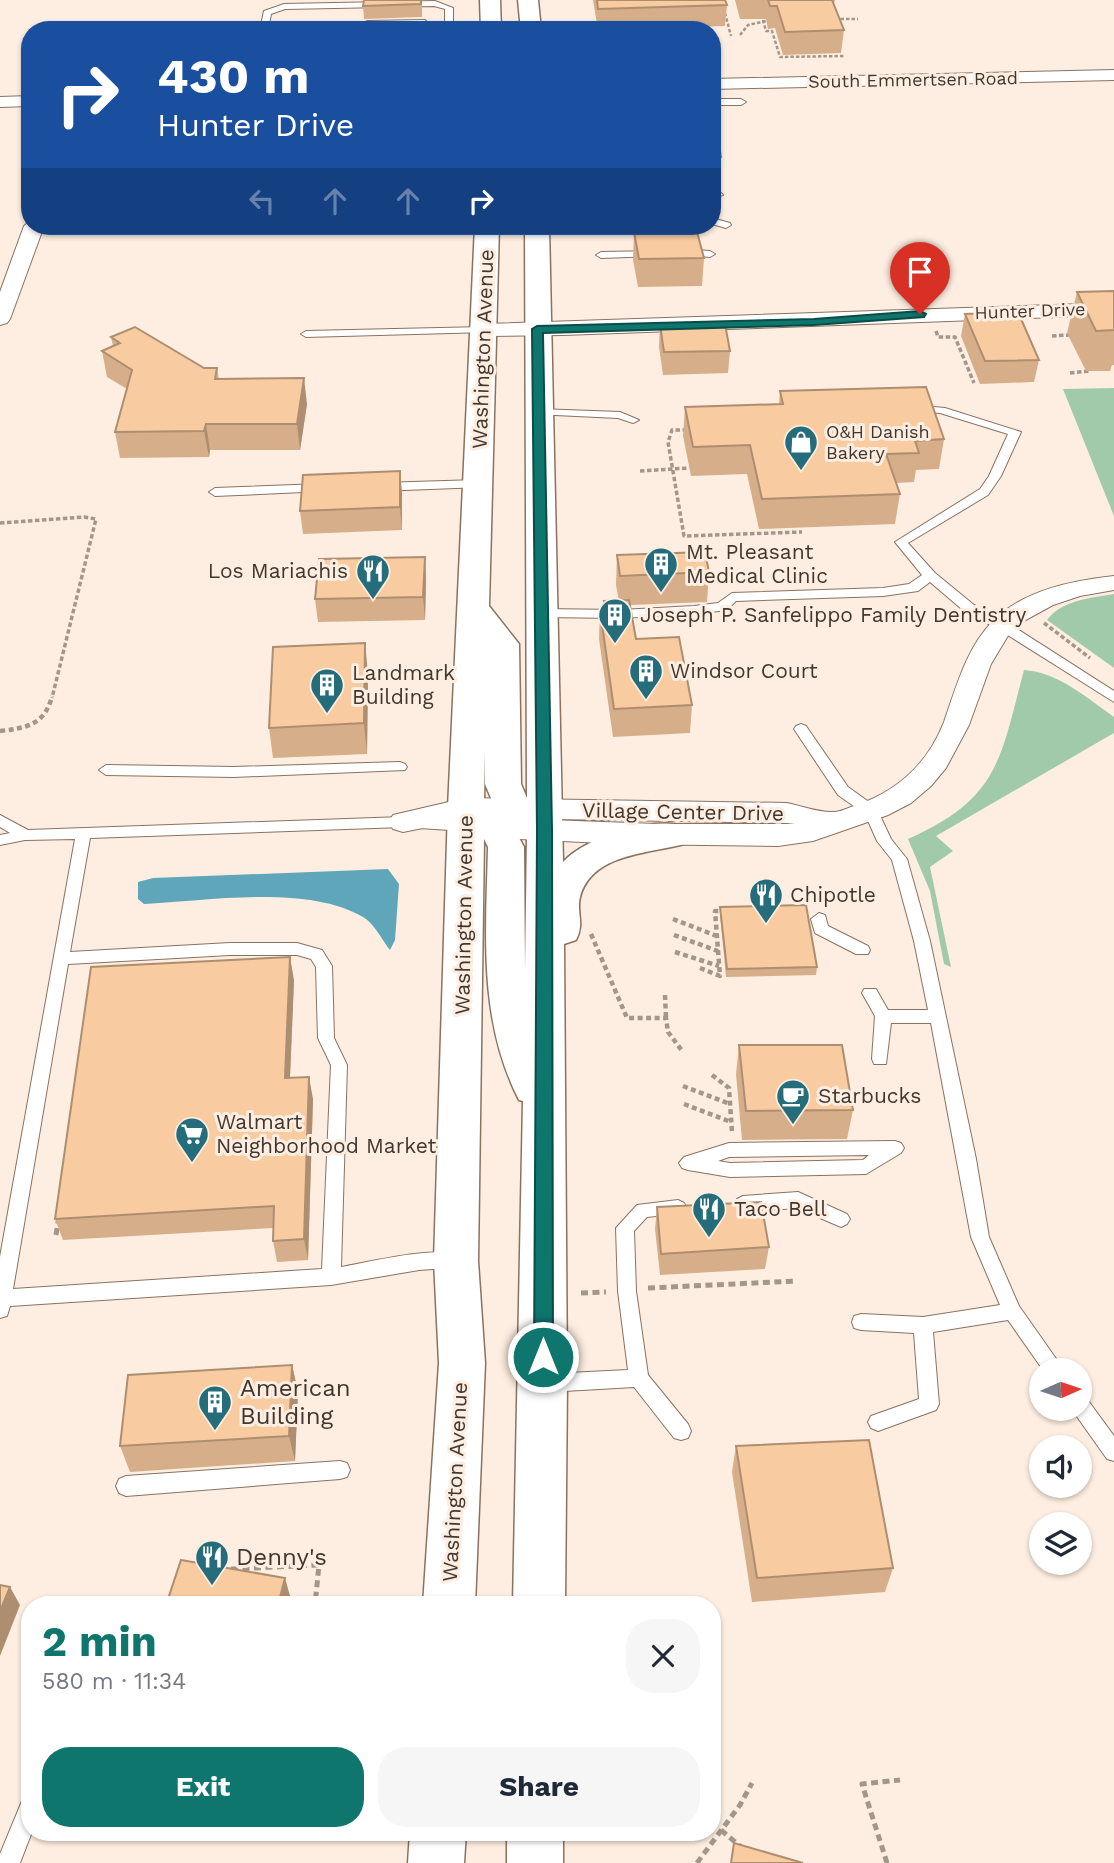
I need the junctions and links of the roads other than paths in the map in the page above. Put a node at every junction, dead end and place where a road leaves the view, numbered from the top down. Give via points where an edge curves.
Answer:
1 (490, 0) edge
2 (528, 0) edge
3 (266, 21) edge
4 (449, 21) edge
5 (493, 21) edge
6 (530, 21) edge
7 (1114, 75) edge
8 (721, 84) edge
9 (21, 101) edge
10 (0, 102) edge
11 (721, 102) edge
12 (741, 102) dead end
13 (721, 224) edge
14 (726, 225) dead end
15 (31, 235) edge
16 (487, 235) edge
17 (537, 235) edge
18 (710, 254) dead end
19 (601, 255) dead end
20 (1114, 309) edge
21 (0, 319) edge
22 (537, 329) junction
23 (484, 330) junction
24 (306, 334) dead end
25 (896, 409) edge
26 (538, 412) junction
27 (634, 420) dead end
28 (478, 484) junction
29 (362, 487) edge
30 (335, 488) edge
31 (215, 492) dead end
32 (930, 576) junction
33 (1114, 583) edge
34 (475, 608) junction
35 (541, 613) junction
36 (1003, 626) junction
37 (1114, 697) edge
38 (801, 729) dead end
39 (400, 767) dead end
40 (106, 770) dead end
41 (871, 811) junction
42 (505, 818) junction
43 (0, 820) edge
44 (837, 821) junction
45 (403, 822) joint
46 (83, 833) junction
47 (25, 835) junction
48 (671, 835) junction
49 (0, 840) edge
50 (819, 919) dead end
51 (862, 950) dead end
52 (62, 958) junction
53 (870, 993) dead end
54 (883, 1016) junction
55 (938, 1017) junction
56 (880, 1059) dead end
57 (545, 1119) junction
58 (895, 1148) dead end
59 (688, 1163) dead end
60 (721, 1205) edge
61 (695, 1207) edge
62 (841, 1219) dead end
63 (456, 1261) junction
64 (331, 1277) junction
65 (2, 1304) edge
66 (1012, 1311) junction
67 (861, 1322) dead end
68 (923, 1325) junction
69 (1045, 1358) edge
70 (639, 1378) junction
71 (543, 1383) junction
72 (1092, 1421) edge
73 (878, 1422) dead end
74 (681, 1431) dead end
75 (1114, 1452) edge
76 (340, 1470) dead end
77 (126, 1486) dead end
78 (449, 1596) edge
79 (539, 1596) edge
80 (21, 1831) edge
81 (437, 1841) edge
82 (536, 1841) edge
83 (8, 1863) edge
84 (436, 1863) edge
85 (535, 1863) edge

1 - 5 main road
2 - 6 main road
3 - 4 lane via 267,13 278,8 435,4 449,8
7 - 8 street, South Emmertsen Road
9 - 10 street
11 - 12 lane
13 - 14 lane
15 - 21 street
16 - 23 main road, Washington Avenue
17 - 22 main road, Washington Avenue
18 - 19 lane
20 - 22 street, Hunter Drive
22 - 23 street, Hunter Drive
22 - 26 main road, Washington Avenue
23 - 24 lane
23 - 28 main road, Washington Avenue
25 - 32 lane via 942,410 1015,432 984,492 901,542
26 - 27 lane via 620,415
26 - 35 main road, Washington Avenue
28 - 29 lane
28 - 34 main road, Washington Avenue
30 - 31 lane
32 - 35 lane via 914,587 893,591 732,597 722,607 694,611
32 - 36 lane via 969,608
33 - 36 street, Village Center Drive via 1056,595
34 - 42 main road, Washington Avenue
34 - 42 main road via 503,644
35 - 42 main road, Washington Avenue
36 - 37 lane
36 - 41 street, Village Center Drive via 982,656 939,761 899,798
38 - 41 lane via 843,791
39 - 40 lane
41 - 44 street, Village Center Drive
41 - 55 lane via 899,859
42 - 44 street, Village Center Drive via 787,813
42 - 45 street, Village Center Drive
42 - 48 street, Village Center Drive
42 - 57 main road, Washington Avenue
42 - 63 main road, Washington Avenue
43 - 47 lane
44 - 48 street, Village Center Drive via 813,831 773,835
45 - 46 lane
46 - 47 lane
46 - 52 lane
47 - 49 lane
48 - 57 main road via 626,842 596,854 578,869 561,897 563,1091
50 - 51 lane via 821,929
52 - 64 lane via 298,949 316,954 324,966 326,1038 339,1065
52 - 65 lane
53 - 54 lane
54 - 55 lane
54 - 56 lane
55 - 66 lane via 981,1237
57 - 71 main road, Washington Avenue
58 - 59 lane via 866,1167 730,1170
60 - 62 lane via 798,1200
61 - 70 lane via 643,1210 625,1228
63 - 64 lane via 419,1262
63 - 78 main road, Washington Avenue via 461,1363
64 - 65 lane
66 - 68 lane
66 - 69 lane
67 - 68 lane
68 - 73 lane via 929,1404
70 - 71 lane
70 - 74 lane
71 - 79 main road, Washington Avenue
72 - 75 lane
76 - 77 lane
80 - 83 lane
81 - 84 main road
82 - 85 main road

